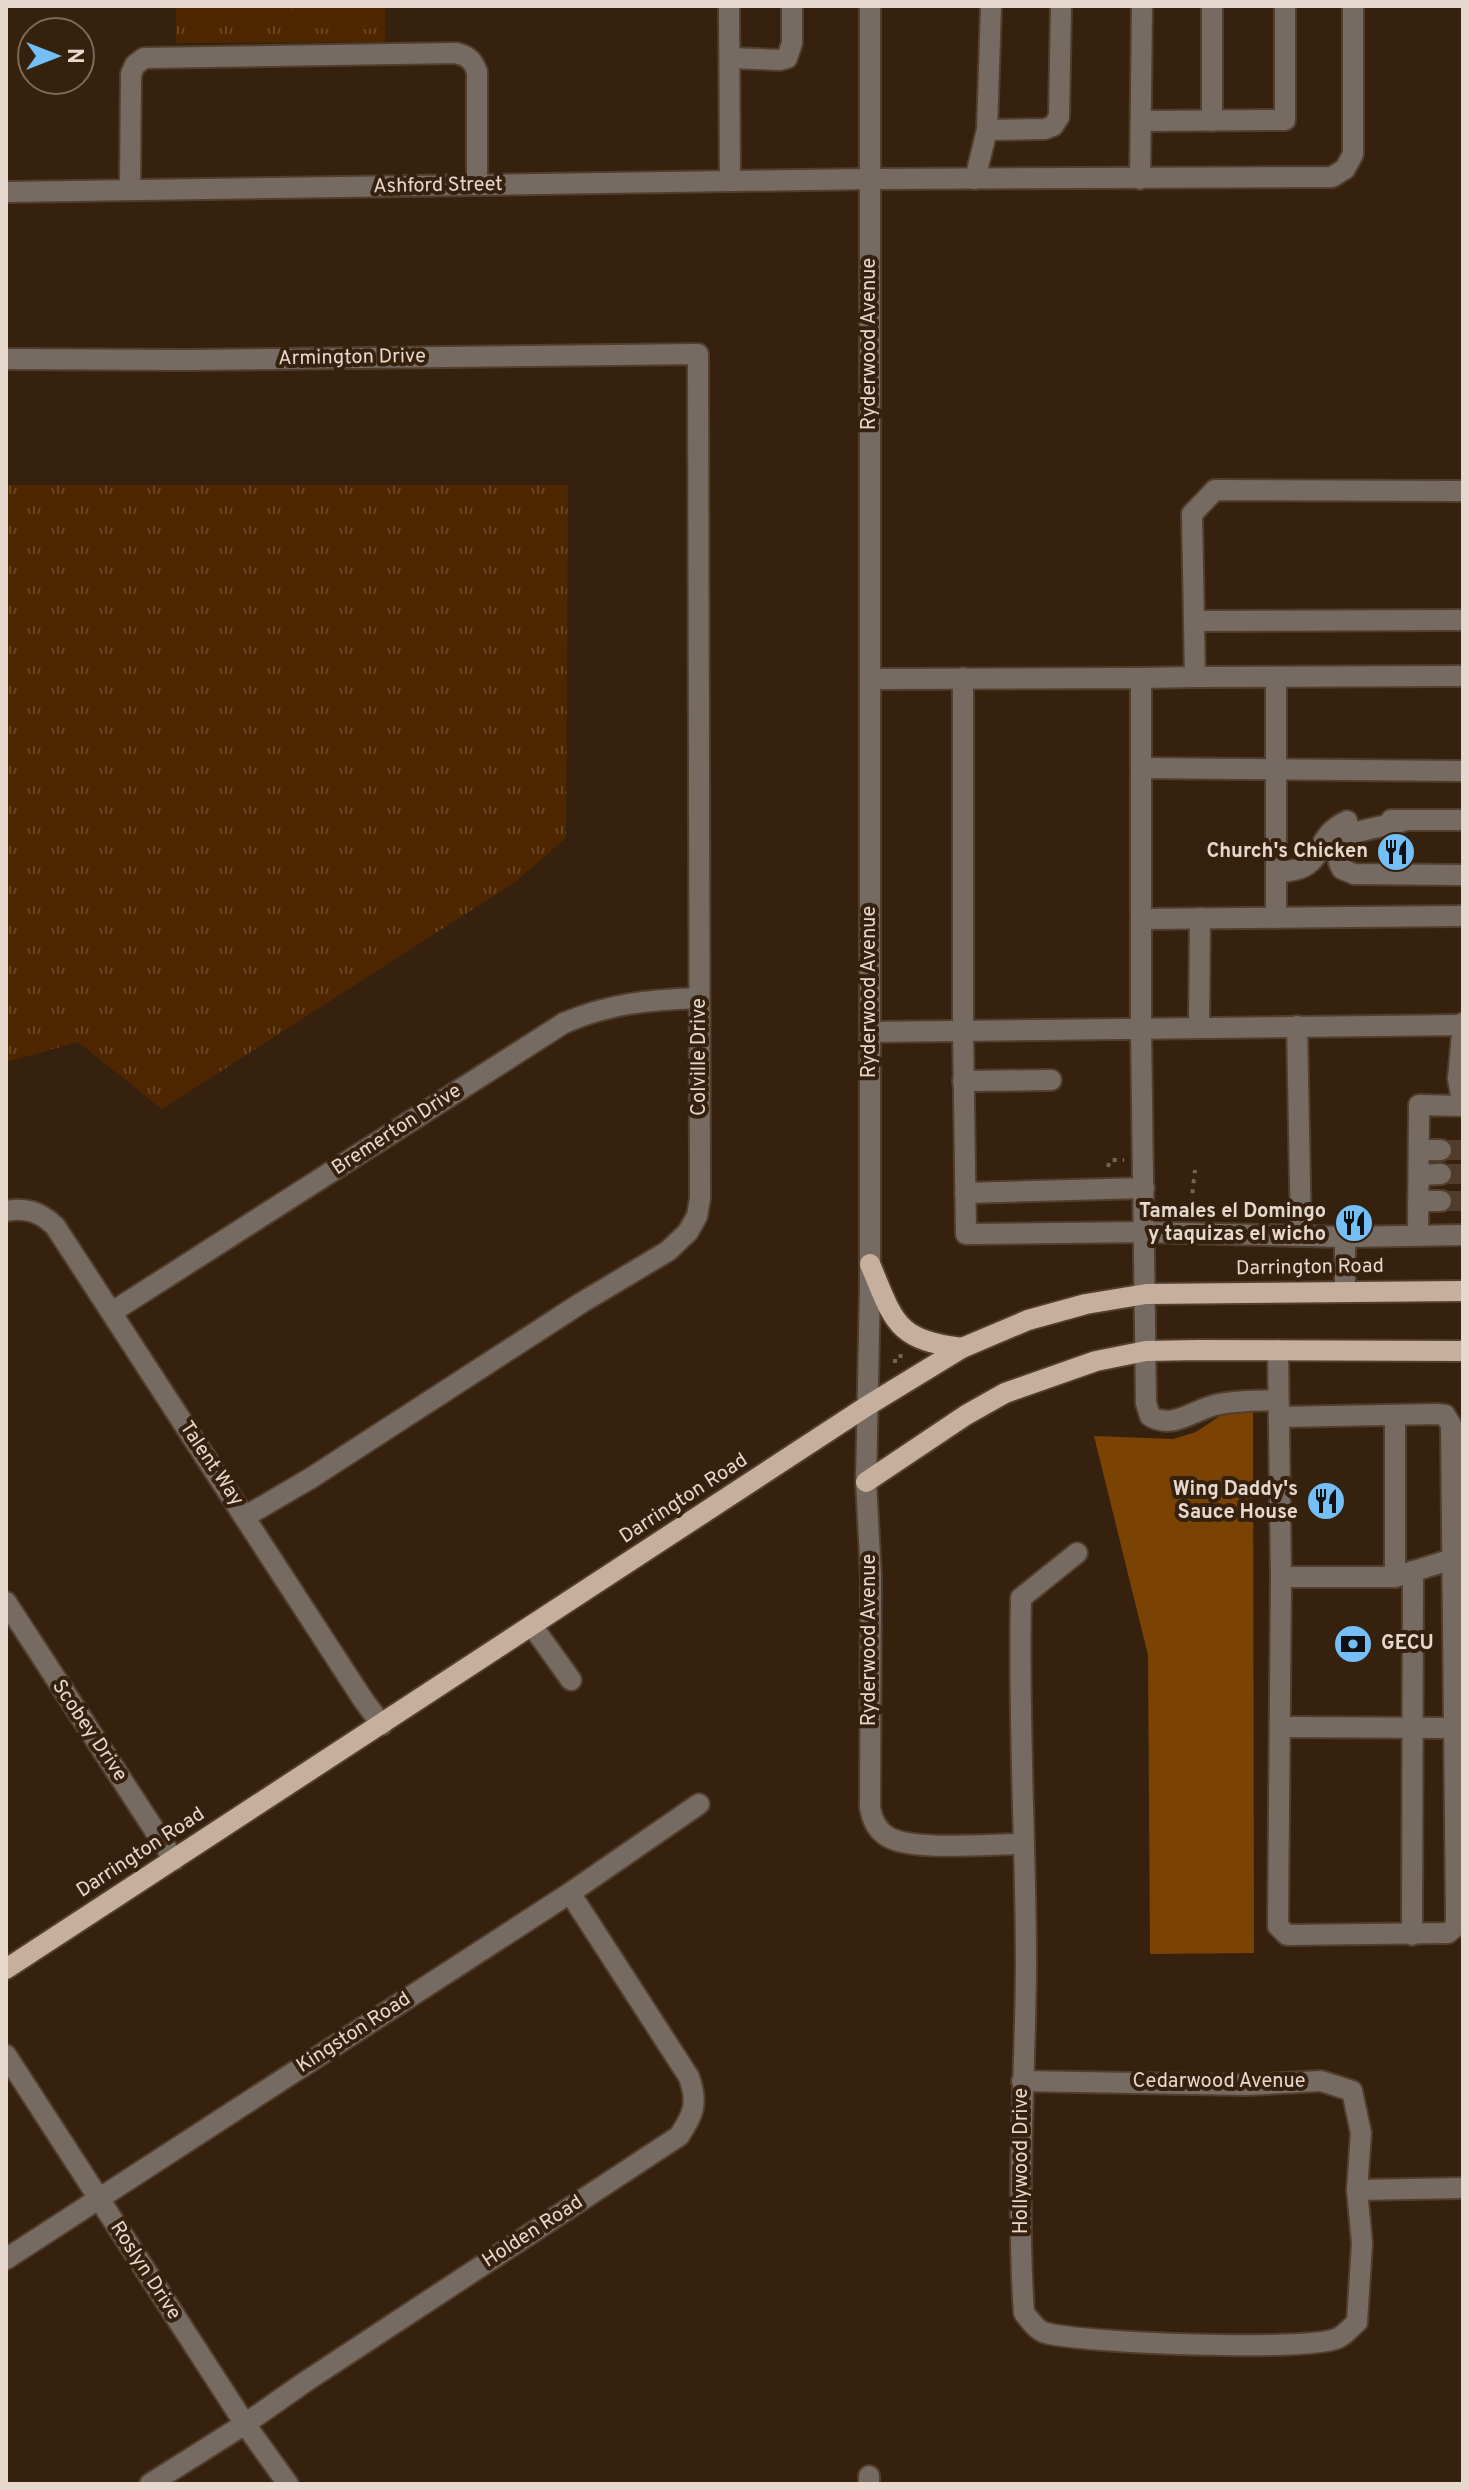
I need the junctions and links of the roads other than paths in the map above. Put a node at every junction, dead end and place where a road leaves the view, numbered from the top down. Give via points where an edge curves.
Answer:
1 (729, 6) edge
2 (792, 6) edge
3 (870, 6) edge
4 (991, 6) edge
5 (1061, 6) edge
6 (1142, 6) edge
7 (1212, 6) edge
8 (1285, 6) edge
9 (1353, 6) edge
10 (730, 58) junction
11 (1141, 121) junction
12 (1212, 121) junction
13 (987, 130) junction
14 (870, 179) junction
15 (975, 179) junction
16 (1140, 179) junction
17 (730, 181) junction
18 (477, 185) junction
19 (130, 190) junction
20 (6, 192) edge
21 (698, 354) joint
22 (6, 359) edge
23 (1463, 491) edge
24 (1463, 620) edge
25 (1195, 621) junction
26 (1463, 676) edge
27 (1195, 677) junction
28 (1276, 677) junction
29 (963, 678) junction
30 (1141, 678) junction
31 (870, 679) junction
32 (1141, 768) junction
33 (1276, 770) junction
34 (1463, 771) edge
35 (1463, 820) edge
36 (1404, 821) junction
37 (1276, 872) junction
38 (1463, 875) edge
39 (1463, 916) edge
40 (1200, 918) junction
41 (1276, 918) junction
42 (1141, 919) junction
43 (699, 998) junction
44 (1463, 1024) edge
45 (1297, 1026) junction
46 (1141, 1028) junction
47 (1199, 1028) junction
48 (963, 1031) junction
49 (870, 1032) junction
50 (1051, 1080) dead end
51 (963, 1081) junction
52 (1463, 1106) edge
53 (1419, 1150) junction
54 (1441, 1150) tunnel mouth
55 (1441, 1174) tunnel mouth
56 (1419, 1175) junction
57 (1144, 1188) junction
58 (965, 1193) junction
59 (1418, 1201) junction
60 (1441, 1201) tunnel mouth
61 (6, 1211) edge
62 (1145, 1232) junction
63 (1418, 1234) junction
64 (1301, 1235) junction
65 (1463, 1235) edge
66 (1345, 1237) junction
67 (870, 1264) junction
68 (1345, 1291) junction
69 (1463, 1291) edge
70 (1146, 1294) junction
71 (112, 1312) junction
72 (962, 1348) junction
73 (1278, 1350) junction
74 (1146, 1351) junction
75 (1463, 1351) edge
76 (867, 1406) junction
77 (1279, 1409) junction
78 (1395, 1415) junction
79 (866, 1482) junction
80 (246, 1516) junction
81 (1077, 1553) dead end
82 (1458, 1557) edge
83 (1404, 1574) junction
84 (1281, 1577) junction
85 (6, 1602) edge
86 (533, 1627) junction
87 (571, 1680) dead end
88 (382, 1725) junction
89 (1280, 1727) junction
90 (1413, 1728) junction
91 (1455, 1728) junction
92 (699, 1804) dead end
93 (1459, 1828) edge
94 (1022, 1844) junction
95 (174, 1860) junction
96 (570, 1893) junction
97 (1412, 1935) junction
98 (6, 1969) edge
99 (6, 2055) edge
100 (1022, 2081) junction
101 (1463, 2188) edge
102 (1357, 2190) junction
103 (99, 2199) junction
104 (6, 2259) edge
105 (245, 2424) junction
106 (150, 2484) edge
107 (288, 2484) edge

1 - 10 street
2 - 10 street via 787,58
3 - 14 street, Ryderwood Avenue
4 - 13 street
5 - 13 street via 1059,117 1045,129
6 - 11 street
7 - 12 street
8 - 12 street via 1285,120
9 - 16 street, Ashford Street via 1353,154 1345,169 1332,177
10 - 17 street
11 - 12 street
11 - 16 street
13 - 15 street
14 - 15 street, Ashford Street
14 - 17 street, Ashford Street
14 - 31 street, Ryderwood Avenue
15 - 16 street, Ashford Street
17 - 18 street, Ashford Street
18 - 19 street, Ashford Street
18 - 19 street via 477,72 466,55 456,53 144,58 131,74
19 - 20 street, Ashford Street
21 - 22 street, Armington Drive
21 - 43 street, Colville Drive
23 - 25 street via 1215,490 1192,514
24 - 25 street
25 - 27 street
26 - 28 street
27 - 28 street
27 - 30 street
28 - 33 street
29 - 30 street
29 - 31 street
29 - 48 street
30 - 32 street
31 - 49 street, Ryderwood Avenue
32 - 33 street
32 - 42 street
33 - 34 street
33 - 37 street
35 - 36 street
36 - 37 street via 1350,819 1335,826 1309,865
36 - 38 street via 1344,835 1337,846 1342,869 1354,874
37 - 41 street
39 - 41 street
40 - 41 street
40 - 42 street
40 - 47 street
42 - 46 street
43 - 71 street, Bremerton Drive via 621,1003 564,1023
43 - 80 street, Colville Drive via 700,1198 697,1216 680,1242
44 - 45 street
44 - 52 street via 1458,1079
45 - 47 street
45 - 64 street
46 - 47 street
46 - 48 street
46 - 57 street
48 - 49 street
48 - 51 street
49 - 67 street, Ryderwood Avenue
50 - 51 street
51 - 58 street
52 - 53 street via 1419,1105
53 - 54 street
53 - 56 street
55 - 56 street
56 - 59 street
57 - 58 street
57 - 62 street
58 - 62 street via 966,1234
59 - 60 street
59 - 63 street
61 - 71 street, Talent Way via 33,1211 55,1226
62 - 64 street
62 - 70 street
63 - 65 street
63 - 66 street
64 - 66 street
66 - 68 street
67 - 72 main road via 900,1326 916,1339
67 - 76 street, Ryderwood Avenue
68 - 69 main road, Darrington Road
68 - 70 main road, Darrington Road
70 - 72 main road, Darrington Road via 1028,1320
70 - 74 street
71 - 80 street, Talent Way
72 - 76 main road, Darrington Road
73 - 74 main road
73 - 75 main road
73 - 77 street
74 - 77 street via 1146,1403 1155,1419 1173,1420 1216,1404
74 - 79 main road via 1096,1361 1005,1393
76 - 79 street, Ryderwood Avenue
76 - 86 main road, Darrington Road
77 - 78 street
77 - 84 street
78 - 82 street via 1438,1414 1449,1419
78 - 83 street
79 - 94 street, Ryderwood Avenue via 874,1822 885,1835 902,1842
80 - 88 street, Talent Way
81 - 94 street, Hollywood Drive via 1021,1598
82 - 83 street
82 - 91 street
83 - 84 street
83 - 90 street
84 - 89 street
85 - 95 street, Scobey Drive
86 - 87 street
86 - 88 main road, Darrington Road
88 - 95 main road, Darrington Road
89 - 90 street
89 - 97 street via 1278,1926 1287,1935
90 - 91 street
90 - 97 street
91 - 93 street
92 - 96 street, Kingston Road
93 - 97 street via 1455,1927 1440,1935
94 - 100 street, Hollywood Drive
95 - 98 main road, Darrington Road
96 - 103 street, Kingston Road
96 - 105 street, Holden Road via 689,2077 694,2092 691,2119 679,2136
99 - 103 street, Roslyn Drive
100 - 102 street, Cedarwood Avenue via 1321,2081 1352,2091 1361,2133
100 - 102 street, Hollywood Drive via 1024,2313 1042,2332 1074,2338 1243,2344 1339,2338 1357,2322 1362,2243
101 - 102 street
103 - 104 street, Kingston Road
103 - 105 street, Roslyn Drive
105 - 106 street, Holden Road
105 - 107 street, Roslyn Drive

